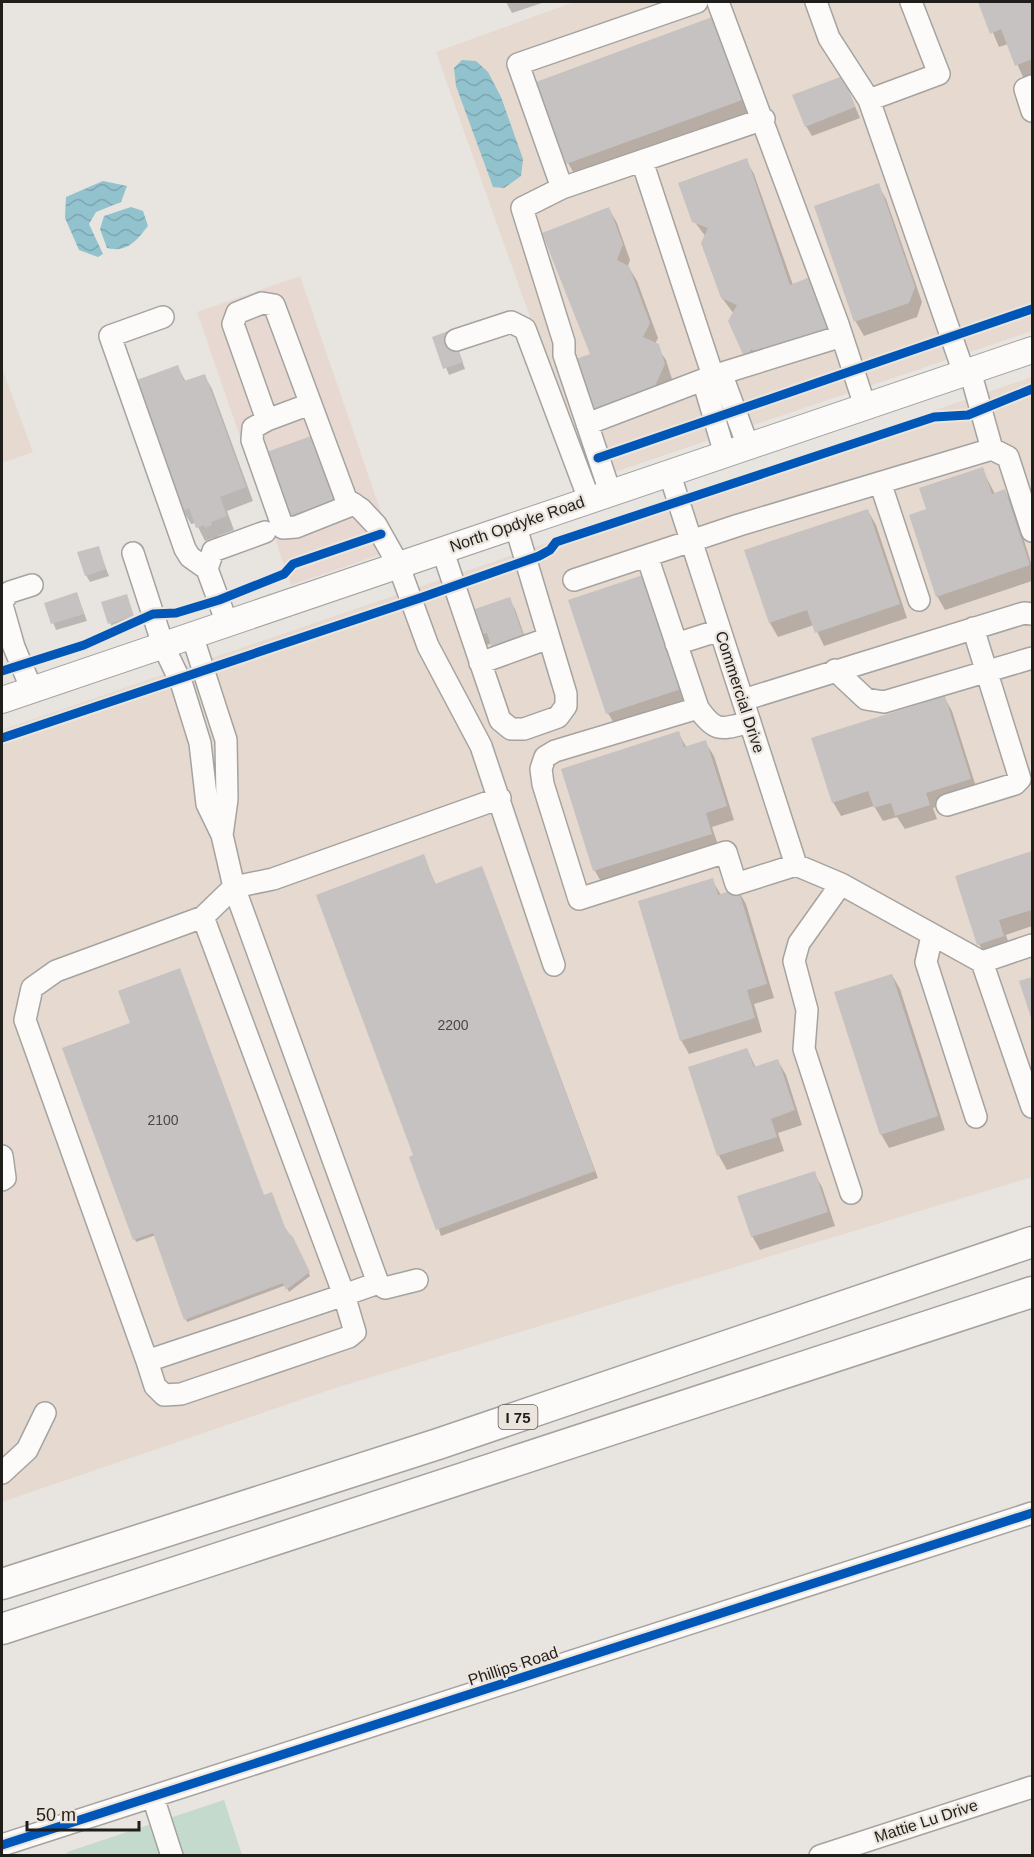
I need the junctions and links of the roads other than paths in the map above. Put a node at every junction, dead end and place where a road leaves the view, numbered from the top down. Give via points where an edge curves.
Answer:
1 (697, 2) edge
2 (718, 2) edge
3 (816, 2) edge
4 (911, 2) edge
5 (1032, 86) edge
6 (869, 100) junction
7 (1032, 111) edge
8 (764, 119) junction
9 (642, 160) junction
10 (562, 188) junction
11 (164, 316) dead end
12 (842, 336) junction
13 (456, 340) dead end
14 (1032, 350) edge
15 (967, 372) junction
16 (713, 376) junction
17 (310, 404) junction
18 (865, 406) junction
19 (267, 420) junction
20 (587, 424) junction
21 (992, 449) junction
22 (736, 450) junction
23 (669, 472) junction
24 (880, 484) junction
25 (599, 496) junction
26 (354, 504) junction
27 (515, 524) junction
28 (1032, 531) edge
29 (265, 532) dead end
30 (691, 541) junction
31 (442, 549) junction
32 (133, 553) dead end
33 (647, 556) junction
34 (398, 564) junction
35 (207, 569) junction
36 (574, 580) dead end
37 (32, 585) dead end
38 (919, 600) dead end
39 (2, 603) edge
40 (1032, 615) edge
41 (227, 623) junction
42 (973, 628) junction
43 (720, 630) junction
44 (192, 635) junction
45 (549, 638) junction
46 (676, 644) junction
47 (163, 645) junction
48 (1032, 658) edge
49 (480, 663) junction
50 (835, 670) junction
51 (987, 670) junction
52 (32, 690) junction
53 (2, 700) edge
54 (743, 700) junction
55 (698, 708) junction
56 (750, 722) junction
57 (500, 798) junction
58 (947, 805) dead end
59 (222, 835) junction
60 (796, 865) junction
61 (841, 884) junction
62 (234, 887) junction
63 (203, 917) junction
64 (932, 936) junction
65 (1032, 945) edge
66 (982, 962) junction
67 (554, 965) dead end
68 (1032, 1107) edge
69 (976, 1117) dead end
70 (2, 1156) edge
71 (2, 1180) edge
72 (851, 1193) dead end
73 (1032, 1242) edge
74 (417, 1280) dead end
75 (378, 1283) junction
76 (1032, 1292) edge
77 (344, 1295) junction
78 (147, 1361) junction
79 (45, 1413) dead end
80 (2, 1473) edge
81 (1032, 1513) edge
82 (2, 1584) edge
83 (2, 1629) edge
84 (1032, 1787) edge
85 (153, 1797) junction
86 (2, 1845) edge
87 (172, 1856) edge
88 (820, 1856) edge

1 - 10 street via 518,64
2 - 8 street
3 - 6 street via 830,38
4 - 6 street via 939,74
5 - 7 street via 1025,89
6 - 15 street
8 - 9 street
8 - 12 street
9 - 10 street
9 - 16 street
10 - 20 street via 522,208
11 - 35 street via 110,336 185,549
12 - 16 street
12 - 18 street
13 - 25 street via 511,322 525,329
14 - 15 main road, North Opdyke Road
15 - 18 main road, North Opdyke Road
15 - 21 street
16 - 20 street
16 - 22 street via 706,390
17 - 19 street
17 - 19 street via 274,305 262,303 237,313 233,324
17 - 26 street via 346,499
18 - 22 main road, North Opdyke Road
19 - 26 street via 253,429 252,440 283,528 296,527
20 - 25 street
21 - 24 street
21 - 28 street via 1008,457
22 - 23 main road, North Opdyke Road
23 - 25 main road, North Opdyke Road
23 - 30 street, Commercial Drive
24 - 30 street
24 - 38 street
25 - 27 main road, North Opdyke Road
26 - 34 street via 376,525
27 - 31 main road, North Opdyke Road
27 - 45 street
29 - 35 street via 213,551
30 - 33 street
30 - 43 street, Commercial Drive
31 - 34 main road, North Opdyke Road
31 - 49 street
32 - 47 street
33 - 36 street
33 - 46 street
34 - 41 main road, North Opdyke Road
34 - 57 street via 428,646 481,746
35 - 41 street
37 - 39 street via 10,592
39 - 52 street
40 - 42 street via 1024,613
41 - 44 main road, North Opdyke Road
42 - 50 street
42 - 51 street
43 - 46 street
43 - 54 street, Commercial Drive
44 - 47 main road, North Opdyke Road
44 - 59 street via 226,740 227,799
45 - 49 street
45 - 49 street via 566,694 566,706 558,717 524,729 511,729 500,720
46 - 55 street
47 - 52 main road, North Opdyke Road
47 - 59 street via 182,686 200,743 207,804
48 - 51 street
50 - 51 street via 866,699 875,702
50 - 54 street
51 - 58 street via 1020,779 1015,784
52 - 53 main road, North Opdyke Road
54 - 56 street, Commercial Drive
55 - 56 street via 710,725 723,729
55 - 60 street via 545,757 541,769 543,784 579,899 726,852 736,884
56 - 60 street, Commercial Drive
57 - 62 street via 273,879
57 - 67 street
59 - 62 street
60 - 61 street
61 - 64 street
61 - 72 street via 799,943 794,961 807,1010 804,1049
62 - 63 street
62 - 75 street
63 - 77 street
63 - 78 street via 56,971 33,988 25,1020
64 - 66 street
64 - 69 street via 926,962
65 - 66 street
66 - 68 street
70 - 71 street
73 - 82 highway, I 75 via 438,1444
74 - 75 street via 385,1288
75 - 77 street
76 - 83 highway, I 75
77 - 78 street
77 - 78 street via 355,1332 349,1337 181,1394 164,1395 155,1386
79 - 80 street via 27,1450
81 - 85 street, Phillips Road
84 - 88 street, Mattie Lu Drive
85 - 86 street, Phillips Road
85 - 87 street

